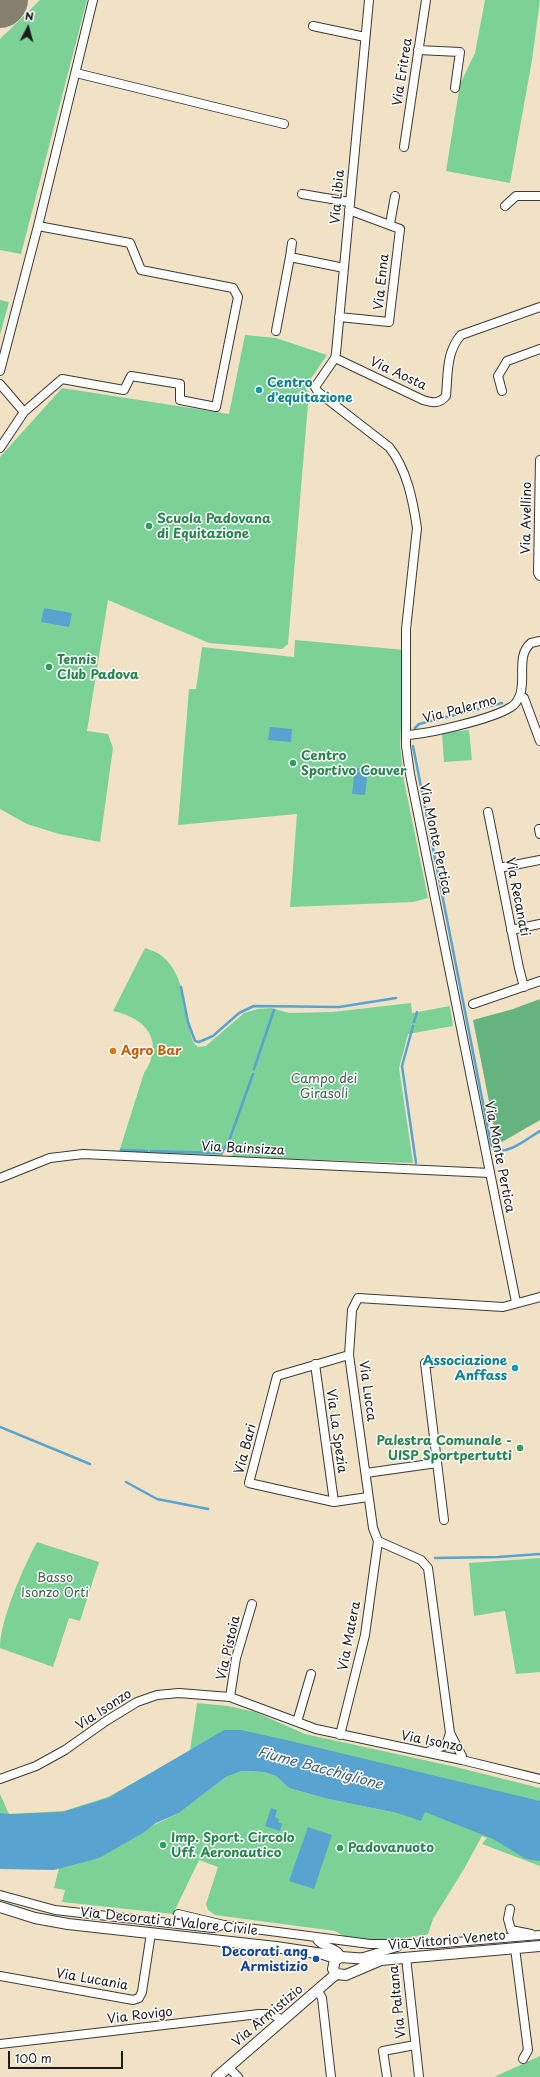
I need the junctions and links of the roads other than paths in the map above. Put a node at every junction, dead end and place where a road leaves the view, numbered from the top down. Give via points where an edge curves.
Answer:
1 (93, 0) edge
2 (369, 0) edge
3 (426, 0) edge
4 (313, 26) dead end
5 (365, 36) junction
6 (418, 50) junction
7 (76, 72) junction
8 (455, 88) dead end
9 (284, 124) dead end
10 (404, 147) dead end
11 (302, 194) dead end
12 (395, 196) dead end
13 (540, 196) edge
14 (349, 206) junction
15 (505, 206) dead end
16 (390, 224) junction
17 (38, 226) junction
18 (292, 243) dead end
19 (290, 256) junction
20 (344, 268) junction
21 (540, 307) edge
22 (339, 316) junction
23 (276, 331) dead end
24 (540, 349) edge
25 (335, 358) junction
26 (0, 371) edge
27 (0, 384) edge
28 (316, 388) joint
29 (502, 391) dead end
30 (24, 412) junction
31 (0, 448) edge
32 (540, 460) edge
33 (540, 576) edge
34 (540, 641) edge
35 (520, 696) junction
36 (406, 735) junction
37 (540, 741) edge
38 (488, 812) dead end
39 (540, 860) edge
40 (499, 868) junction
41 (540, 924) edge
42 (511, 930) junction
43 (540, 981) edge
44 (524, 986) junction
45 (473, 1004) dead end
46 (490, 1173) junction
47 (0, 1178) edge
48 (540, 1297) edge
49 (516, 1302) junction
50 (349, 1355) junction
51 (432, 1362) dead end
52 (315, 1364) junction
53 (437, 1463) junction
54 (366, 1473) junction
55 (368, 1497) junction
56 (334, 1502) junction
57 (444, 1520) dead end
58 (378, 1541) junction
59 (252, 1604) dead end
60 (311, 1674) dead end
61 (230, 1697) junction
62 (297, 1722) junction
63 (450, 1733) junction
64 (340, 1734) junction
65 (426, 1753) junction
66 (462, 1760) junction
67 (0, 1779) edge
68 (540, 1779) edge
69 (0, 1895) edge
70 (0, 1907) edge
71 (510, 1909) dead end
72 (178, 1914) dead end
73 (224, 1925) junction
74 (150, 1933) junction
75 (537, 1936) edge
76 (316, 1938) junction
77 (410, 1944) junction
78 (540, 1946) edge
79 (515, 1948) junction
80 (406, 1956) junction
81 (341, 1958) junction
82 (358, 1959) junction
83 (381, 1960) junction
84 (350, 1972) junction
85 (336, 1974) junction
86 (0, 1976) edge
87 (318, 1991) junction
88 (282, 2020) junction
89 (0, 2044) edge
90 (414, 2045) junction
91 (523, 2060) dead end
92 (228, 2067) junction
93 (217, 2077) edge
94 (238, 2077) edge
95 (332, 2077) edge
96 (387, 2077) edge
97 (419, 2077) edge

1 - 7 street
2 - 5 street, Via Libia
3 - 6 street, Via Eritrea
4 - 5 street
5 - 14 street, Via Libia
6 - 8 street via 460,52
6 - 10 street, Via Eritrea
7 - 9 street
7 - 17 street
11 - 14 street
12 - 16 street
13 - 15 street via 516,196
14 - 16 street
14 - 20 street, Via Libia
16 - 22 street, Via Enna via 400,229 390,322
17 - 26 street
17 - 30 street via 130,243 141,270 233,288 238,297 216,406 180,400 180,384 131,376 124,390 62,379
18 - 19 street
19 - 20 street
19 - 23 street
20 - 22 street, Via Libia
21 - 25 street, Via Aosta via 461,335 451,351 446,396 438,402 423,400
22 - 25 street, Via Libia
24 - 29 street via 507,361 498,376
25 - 28 street, Via Libia
27 - 30 street
28 - 36 street, Via Monte Pertica via 389,447 403,470 412,504 416,528 406,629
30 - 31 street
32 - 33 street, Via Avellino
34 - 35 street via 531,643 524,651
35 - 36 street, Via Palermo via 512,706 502,712 438,730
35 - 37 street via 524,698
36 - 46 street, Via Monte Pertica via 410,774
38 - 40 street, Via Recanati
39 - 40 street
40 - 42 street, Via Recanati
41 - 42 street
42 - 44 street, Via Recanati
43 - 44 street
44 - 45 street
46 - 47 street, Via Bainsizza via 83,1154 50,1158
46 - 49 street, Via Monte Pertica
48 - 49 street
49 - 50 street, Via Lucca via 503,1307 358,1298 352,1310
50 - 52 street, Via Bari
50 - 54 street, Via Lucca
51 - 53 street via 425,1363
52 - 56 street, Via La Spezia
52 - 56 street, Via Bari via 277,1376 249,1483
53 - 54 street
53 - 57 street
54 - 55 street, Via Lucca
55 - 56 street, Via Bari
55 - 58 street, Via Lucca
58 - 63 street via 421,1560 428,1568
58 - 64 street, Via Matera via 365,1634
59 - 61 street, Via Pistoia via 236,1658
60 - 62 street
61 - 62 street, Via Isonzo
61 - 67 street, Via Isonzo via 179,1693 148,1697 117,1714 65,1750 36,1766
62 - 64 street, Via Isonzo
63 - 65 street via 448,1742 443,1747
63 - 66 street
64 - 65 street, Via Isonzo
65 - 66 street, Via Isonzo
66 - 68 street, Via Isonzo
69 - 73 street via 55,1910 213,1928
70 - 74 street, Via Decorati al Valore Civile via 47,1920
71 - 75 street, Via Vittorio Veneto via 508,1919 512,1930
72 - 73 street, Via Decorati al Valore Civile
73 - 76 street, Via Decorati al Valore Civile
74 - 81 street, Via Decorati al Valore Civile via 276,1947
74 - 86 street, Via Lucania via 142,1992 139,1998 133,2000
75 - 77 street, Via Vittorio Veneto
76 - 77 street, Via Vittorio Veneto via 370,1944
76 - 81 street, Via Decorati al Valore Civile via 318,1942 338,1952
77 - 82 street, Via Vittorio Veneto
78 - 79 street, Via Vittorio Veneto
79 - 80 street, Via Vittorio Veneto
79 - 91 street, Via Vittorio Veneto via 528,2050
80 - 83 street, Via Vittorio Veneto
80 - 90 street, Via Paltana
81 - 82 street, Via Vittorio Veneto
81 - 84 street via 351,1963
81 - 85 street via 332,1966
82 - 83 street, Via Vittorio Veneto
83 - 84 street, Via Vittorio Veneto
84 - 85 street via 344,1976
85 - 87 street, Via Armistizio
87 - 88 street, Via Armistizio
87 - 95 street via 322,1998
88 - 89 street, Via Rovigo via 272,2014 259,2014
88 - 92 street, Via Armistizio
90 - 96 street, Via Paltana via 383,2051
90 - 97 street, Via Paltana
92 - 93 street, Via Armistizio
92 - 94 street

